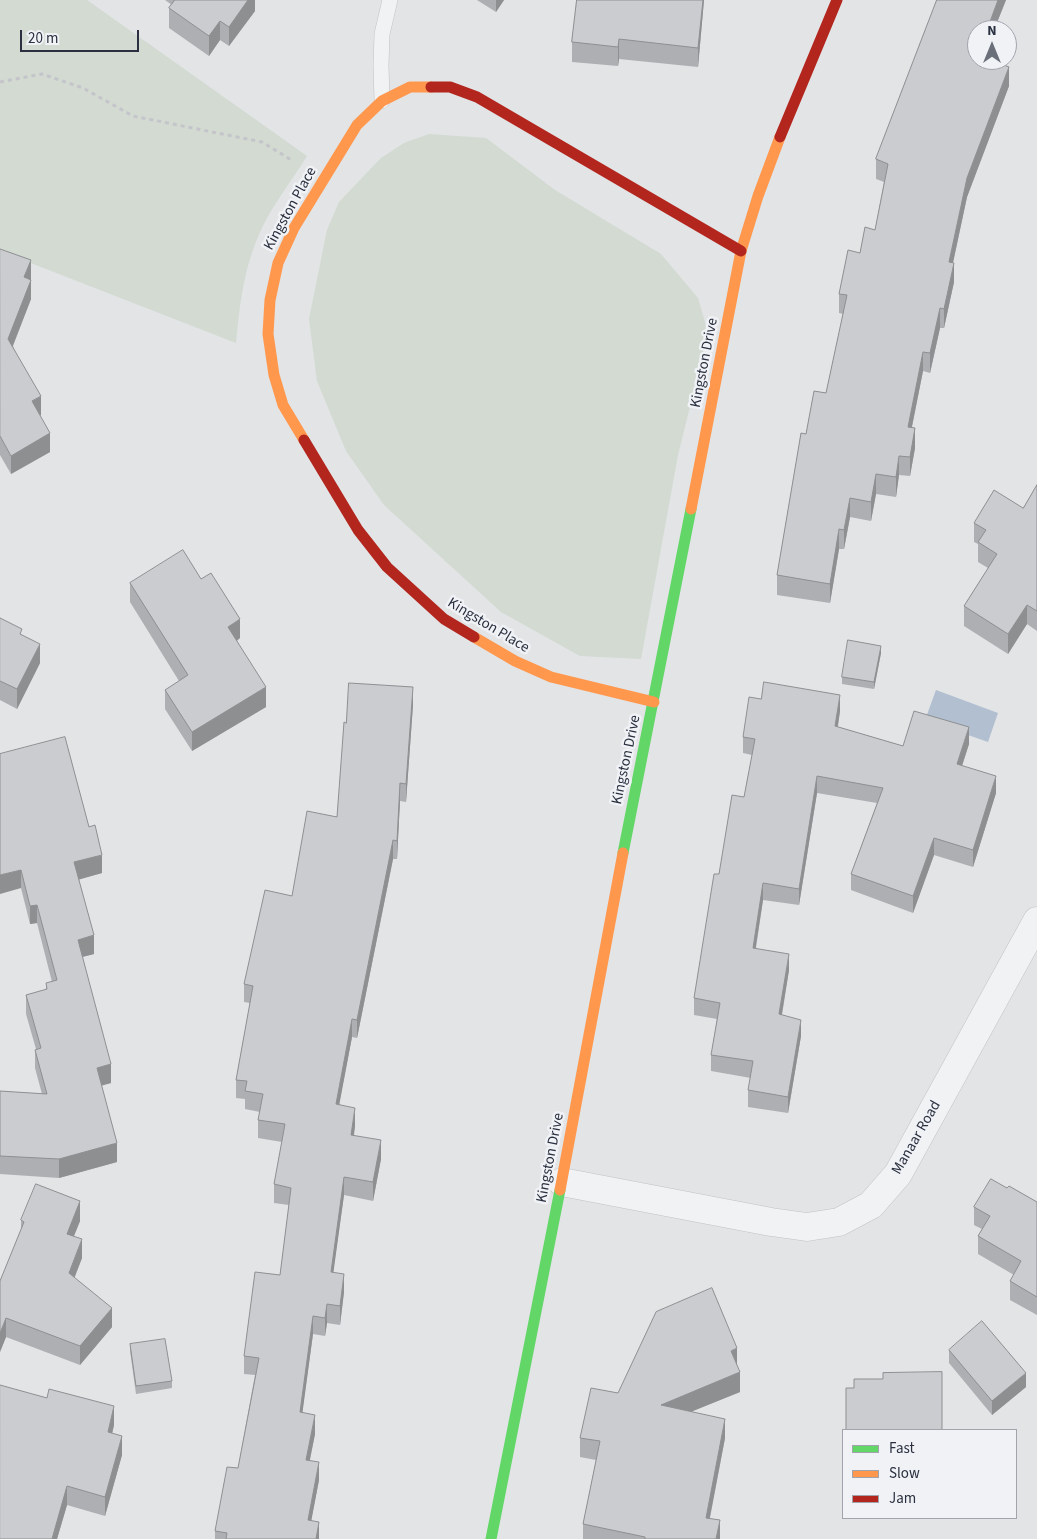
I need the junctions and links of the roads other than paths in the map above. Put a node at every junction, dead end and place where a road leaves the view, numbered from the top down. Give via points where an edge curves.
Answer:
1 (390, 0) edge
2 (837, 0) edge
3 (382, 100) junction
4 (741, 251) junction
5 (654, 702) junction
6 (1037, 921) edge
7 (562, 1182) junction
8 (491, 1539) edge

1 - 3 lane via 382,34
2 - 4 street, Kingston Drive via 776,144
3 - 4 street, Kingston Place via 410,87 450,87 477,97
3 - 5 street, Kingston Place via 357,125 294,228 278,263 270,300 268,334 274,375 283,405 358,530 387,567 444,620 515,661 551,677
4 - 5 street, Kingston Drive
5 - 7 street, Kingston Drive
6 - 7 street, Manaar Road via 898,1174 871,1205 839,1222 807,1227
7 - 8 street, Kingston Drive

